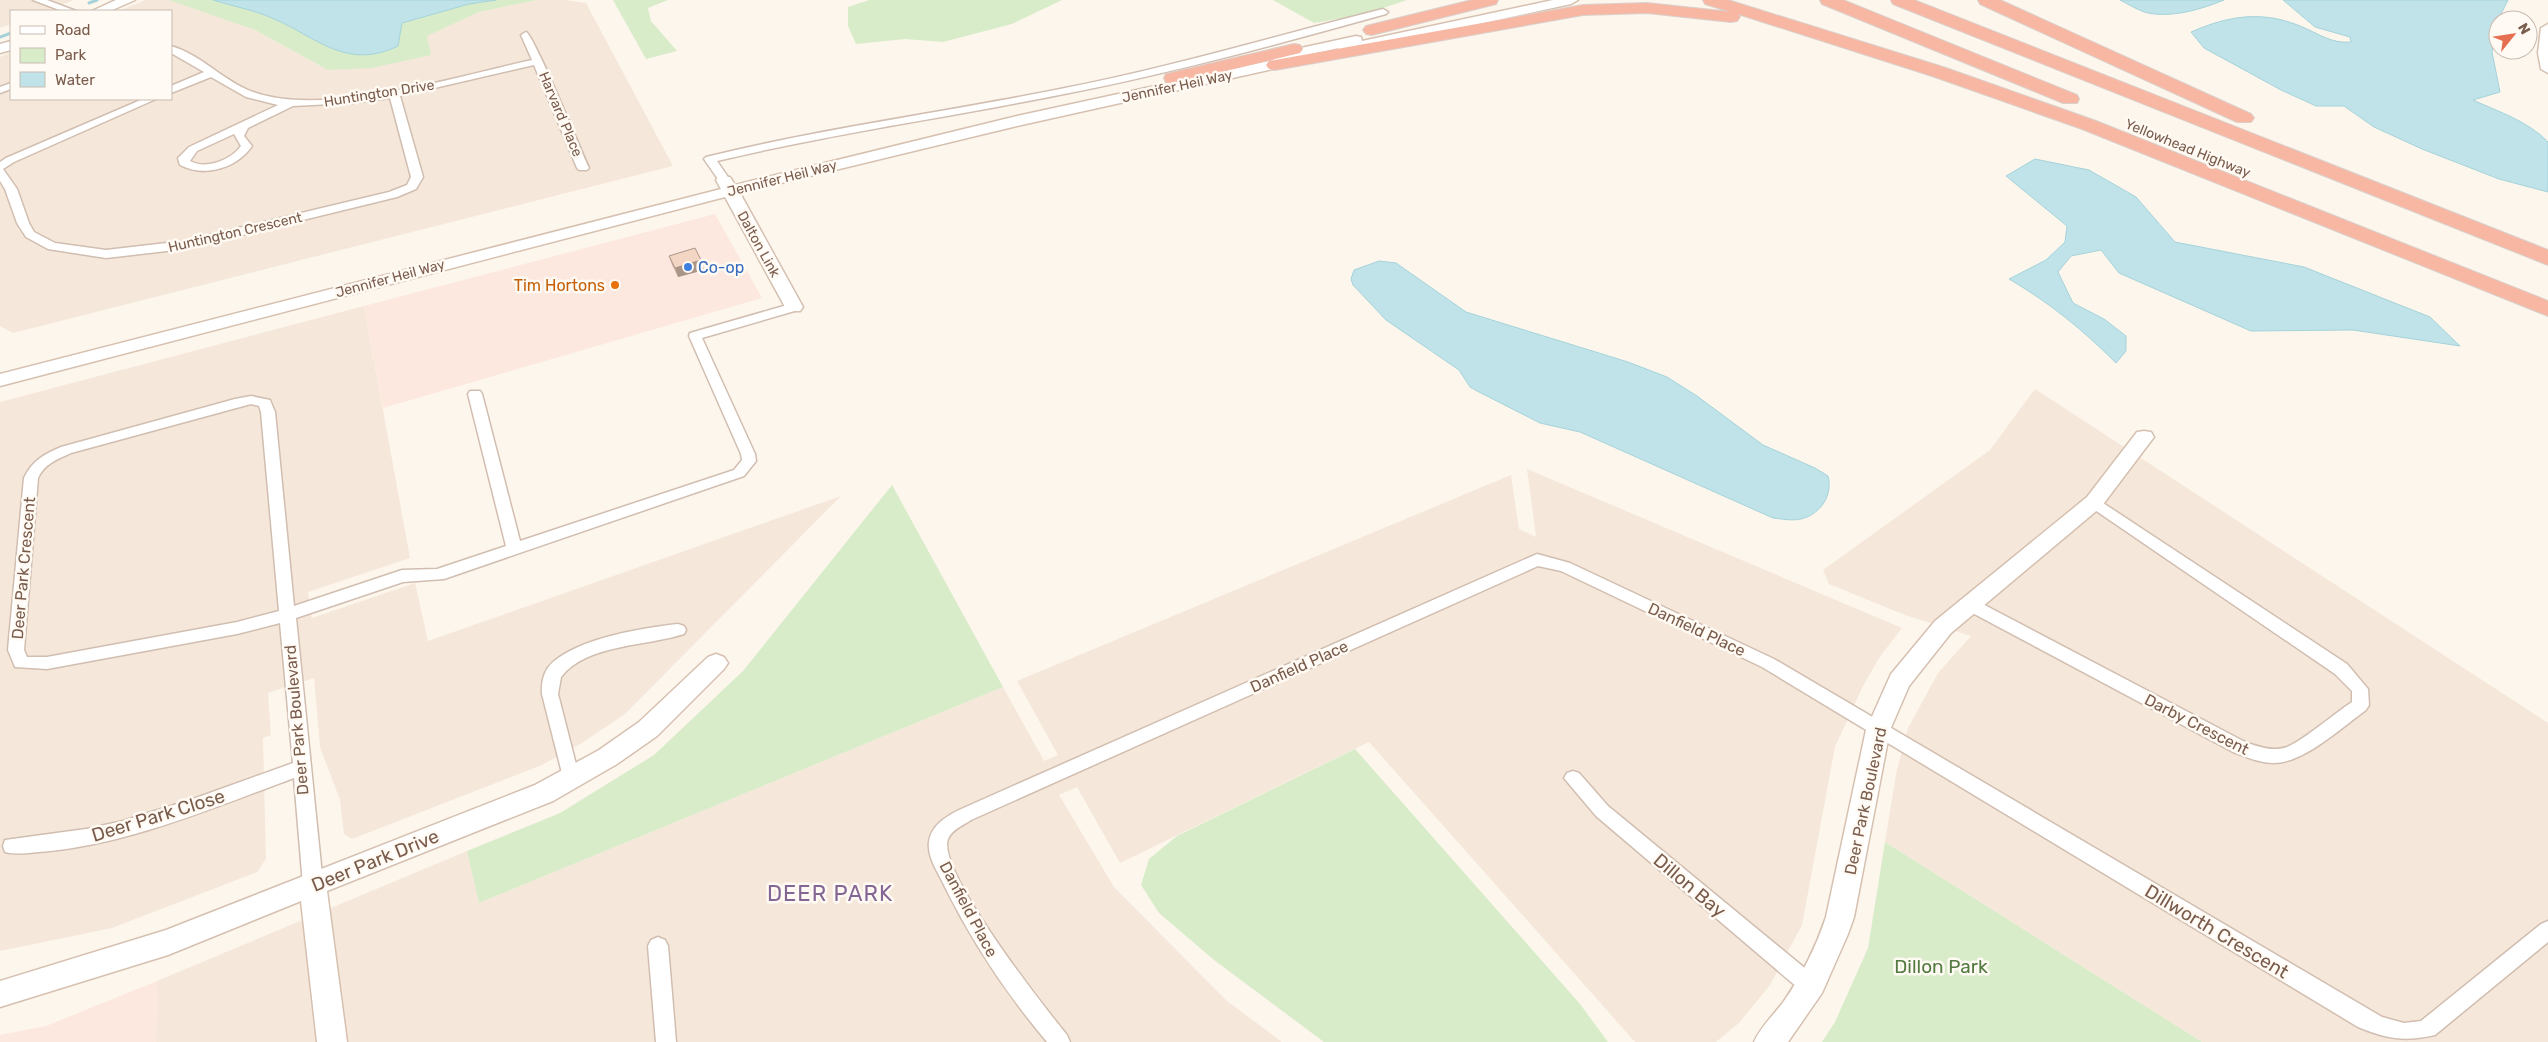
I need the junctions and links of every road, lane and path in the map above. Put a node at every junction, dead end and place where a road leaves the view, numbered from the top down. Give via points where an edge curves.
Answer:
1 (38, 0) edge
2 (128, 0) edge
3 (1490, 0) edge
4 (1542, 0) edge
5 (1571, 0) edge
6 (1711, 0) edge
7 (1828, 0) edge
8 (1899, 0) edge
9 (1986, 0) edge
10 (2014, 0) edge
11 (68, 10) edge
12 (102, 10) edge
13 (1383, 12) dead end
14 (2548, 28) edge
15 (526, 34) dead end
16 (172, 49) edge
17 (538, 61) junction
18 (1276, 65) junction
19 (2548, 69) edge
20 (213, 72) junction
21 (1174, 78) junction
22 (172, 90) edge
23 (394, 93) junction
24 (2192, 95) junction
25 (2013, 97) junction
26 (149, 100) edge
27 (290, 103) junction
28 (243, 126) junction
29 (0, 167) edge
30 (583, 168) dead end
31 (0, 172) edge
32 (727, 185) junction
33 (2548, 246) edge
34 (2548, 258) edge
35 (2548, 296) edge
36 (794, 307) joint
37 (2548, 309) edge
38 (0, 366) edge
39 (0, 380) edge
40 (475, 394) dead end
41 (259, 400) joint
42 (2144, 437) dead end
43 (2094, 502) junction
44 (514, 550) junction
45 (1969, 604) junction
46 (287, 615) junction
47 (678, 630) dead end
48 (716, 663) dead end
49 (1878, 730) junction
50 (300, 768) junction
51 (1573, 778) dead end
52 (571, 780) junction
53 (12, 846) dead end
54 (313, 885) junction
55 (2548, 930) edge
56 (658, 946) dead end
57 (1811, 986) junction
58 (0, 994) edge
59 (332, 1042) edge
60 (666, 1042) edge
61 (1060, 1042) edge
62 (1769, 1042) edge

1 - 11 street
2 - 12 main road
3 - 21 highway
4 - 21 main road, Jennifer Heil Way
5 - 18 main road, Jennifer Heil Way
6 - 25 highway
7 - 35 highway, Yellowhead Highway
8 - 34 highway, Yellowhead Highway
9 - 24 highway
10 - 24 highway
13 - 32 street, Jennifer Heil Way via 1127,78 807,137 710,159
14 - 19 main road via 2545,45
15 - 17 street, Harvard Place
16 - 20 street, Huntington Drive
17 - 23 street, Huntington Drive
17 - 30 street, Harvard Place
18 - 25 highway via 1564,13 1655,8 1719,14 1769,26
18 - 32 main road, Jennifer Heil Way
20 - 22 street
20 - 27 street, Huntington Drive via 249,95
21 - 32 main road, Jennifer Heil Way via 952,126
23 - 27 street, Huntington Drive via 324,103
23 - 31 street, Huntington Crescent via 417,177 412,187 393,195 184,245 106,254 52,246 37,240 26,229 11,189
24 - 33 highway
25 - 37 highway via 2173,157
26 - 29 street
27 - 28 street
28 - 28 street via 193,149 184,158 184,163 198,168 208,167 239,156 247,146 239,136
32 - 36 main road, Dalton Link
32 - 38 main road, Jennifer Heil Way
32 - 39 main road, Jennifer Heil Way
36 - 44 street via 695,336 748,454 750,461 746,467 728,478
40 - 44 street
41 - 46 street, Deer Park Boulevard via 268,412
41 - 46 street, Deer Park Crescent via 235,403 66,450 36,467 32,478 17,657 21,664 47,663 237,628
42 - 43 main road, Deer Park Boulevard
43 - 45 main road, Deer Park Boulevard
43 - 45 street, Darby Crescent via 2341,669 2360,689 2360,705 2295,751 2286,755 2263,755 2239,747
44 - 46 street via 438,576 402,576
45 - 49 main road, Deer Park Boulevard via 1931,640 1899,682
46 - 50 street, Deer Park Boulevard
47 - 52 street via 633,637 576,657 554,674 549,682 550,694
48 - 52 main road, Deer Park Drive via 648,728
49 - 55 street, Dillworth Crescent via 2365,1020 2387,1029 2411,1034 2428,1028
49 - 57 main road, Deer Park Boulevard via 1840,916
49 - 61 street, Danfield Place via 1768,663 1708,632 1556,564 1537,560 1525,564 965,815 941,833 939,849 943,863 964,907 1011,983
50 - 53 street, Deer Park Close via 116,831 66,842
50 - 54 street, Deer Park Boulevard
51 - 57 street, Dillon Bay via 1602,811
52 - 54 main road, Deer Park Drive
54 - 58 main road, Deer Park Drive via 168,942
54 - 59 main road, Deer Park Boulevard
56 - 60 street
57 - 62 main road, Deer Park Boulevard

